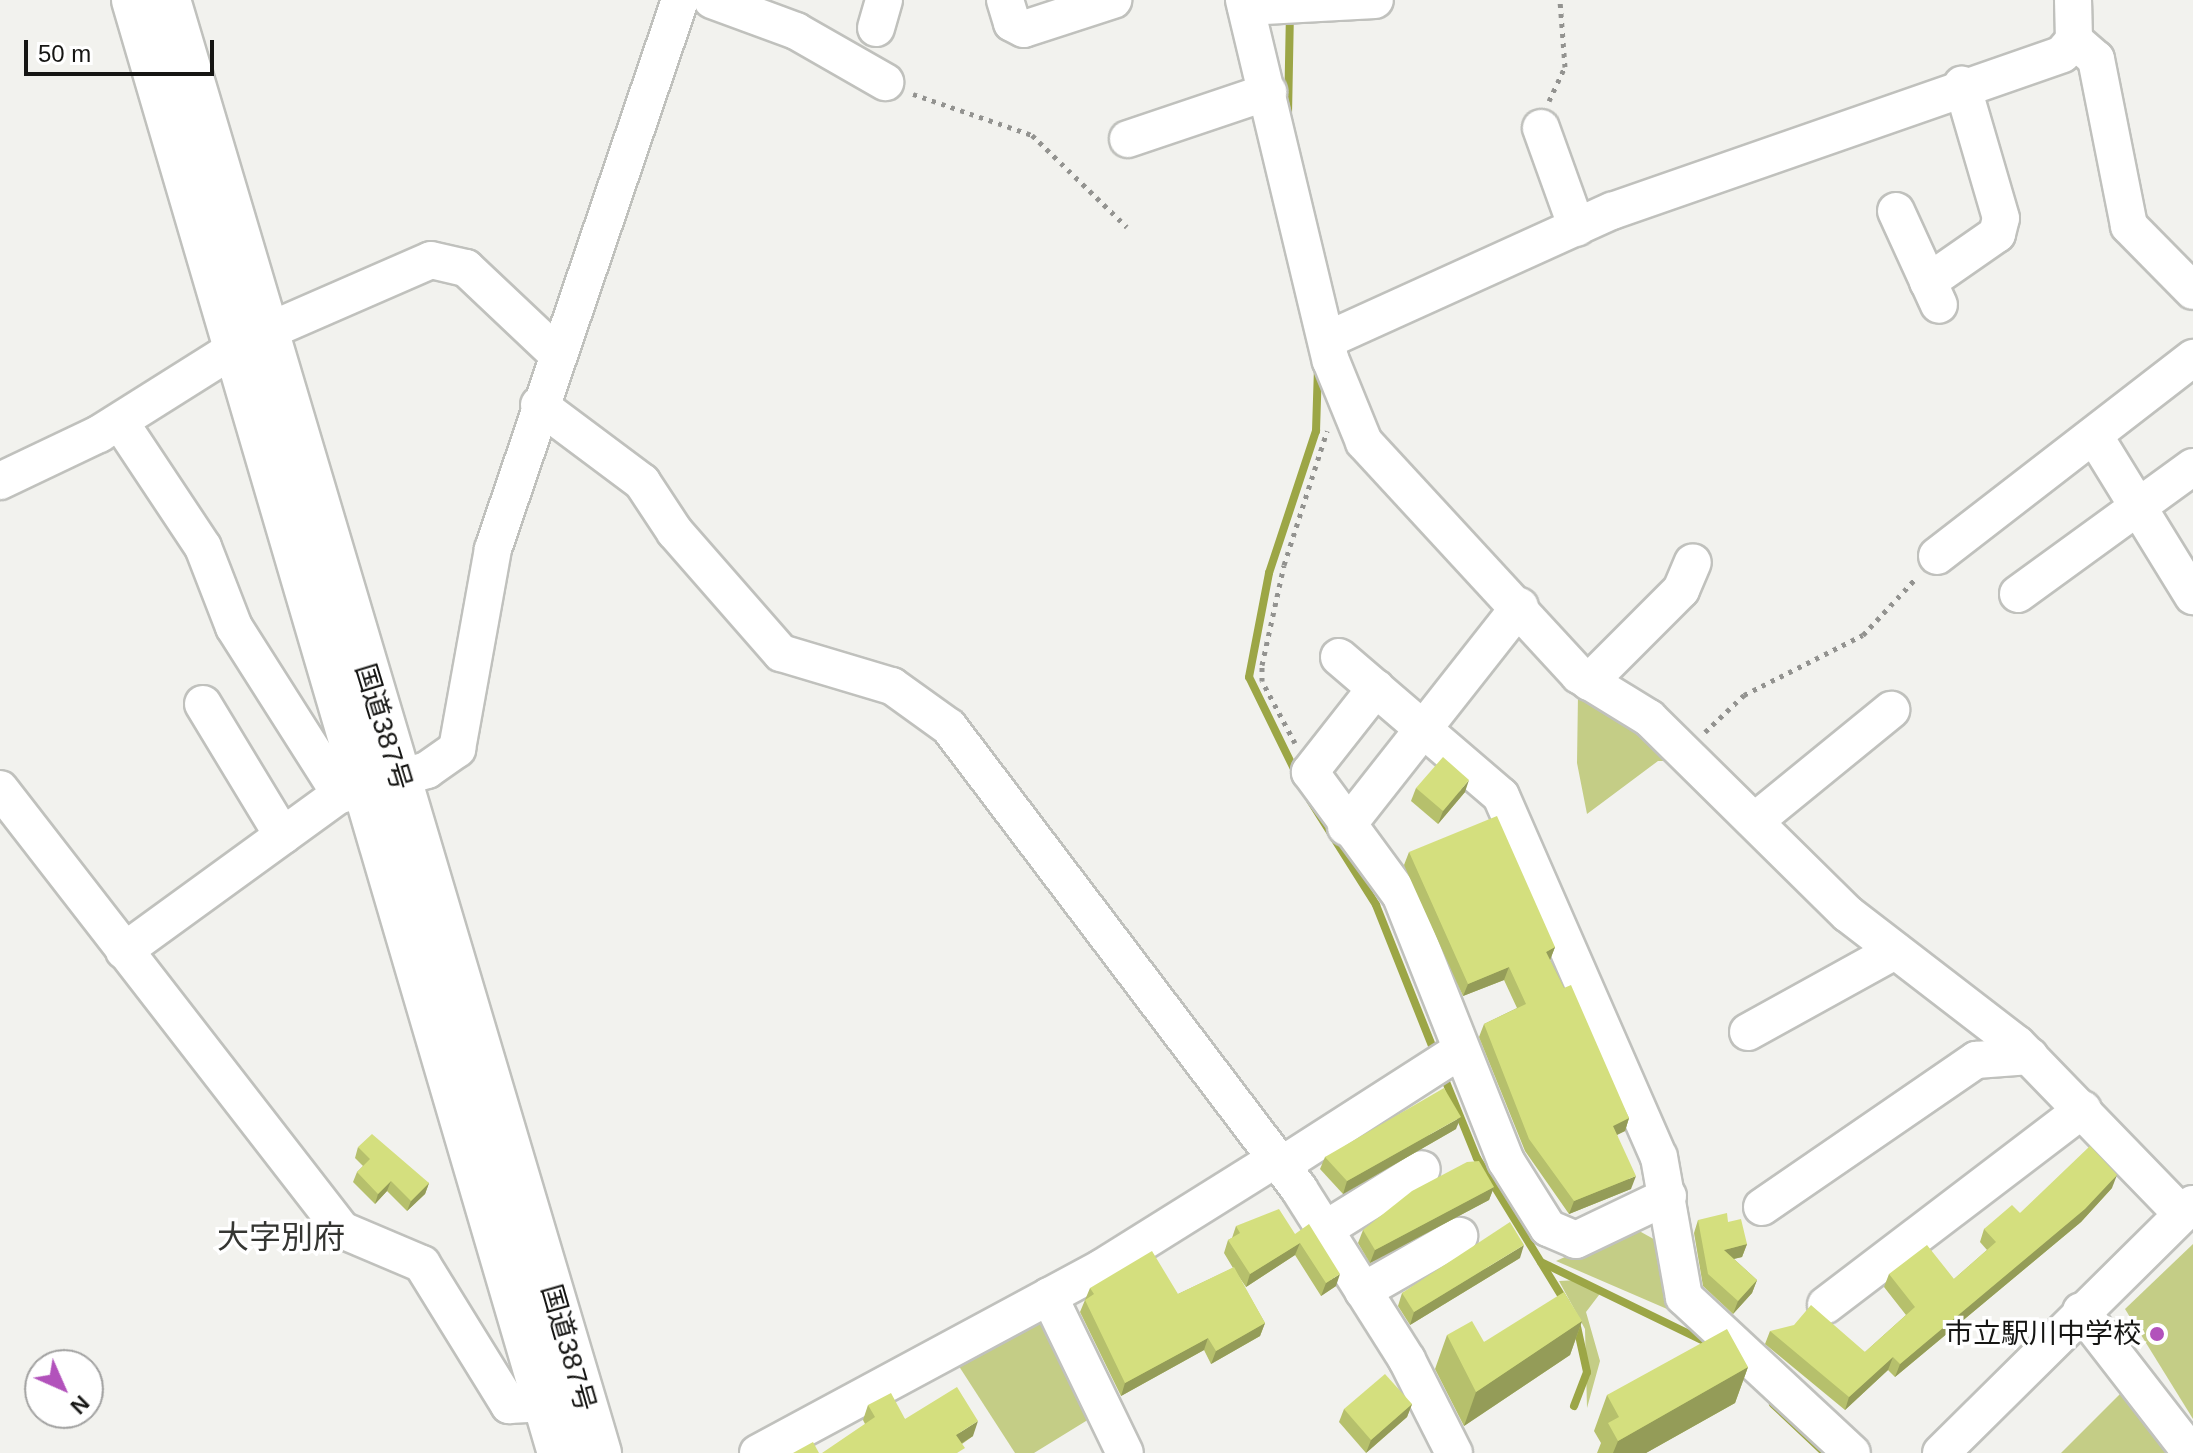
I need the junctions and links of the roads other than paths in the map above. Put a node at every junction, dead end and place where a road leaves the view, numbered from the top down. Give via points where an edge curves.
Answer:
1 (134, 0) edge
2 (168, 0) edge
3 (680, 0) edge
4 (712, 0) edge
5 (1005, 0) edge
6 (1113, 0) edge
7 (1375, 0) edge
8 (2073, 0) edge
9 (1245, 3) edge
10 (2074, 40) junction
11 (885, 82) road end
12 (1962, 85) junction
13 (1268, 92) junction
14 (1541, 128) road end
15 (1128, 139) dead end
16 (1896, 211) dead end
17 (1577, 228) junction
18 (2193, 291) edge
19 (250, 339) junction
20 (1327, 340) junction
21 (556, 353) junction
22 (2193, 358) edge
23 (539, 405) junction
24 (120, 422) junction
25 (2095, 437) junction
26 (2193, 467) edge
27 (0, 481) edge
28 (2136, 507) junction
29 (1937, 556) road end
30 (1693, 562) dead end
31 (2190, 586) edge
32 (2018, 594) dead end
33 (1520, 606) junction
34 (1339, 657) dead end
35 (1589, 682) junction
36 (1376, 688) junction
37 (203, 704) dead end
38 (1891, 710) dead end
39 (1424, 726) junction
40 (368, 785) junction
41 (0, 789) edge
42 (1755, 821) junction
43 (1346, 827) junction
44 (283, 836) junction
45 (124, 951) junction
46 (1895, 951) junction
47 (1748, 1032) dead end
48 (1461, 1050) junction
49 (2030, 1056) junction
50 (2083, 1109) junction
51 (1279, 1162) junction
52 (1422, 1169) dead end
53 (1668, 1196) junction
54 (1762, 1207) dead end
55 (2186, 1208) edge
56 (1324, 1230) junction
57 (1459, 1236) dead end
58 (1363, 1291) junction
59 (1049, 1296) junction
60 (1826, 1305) dead end
61 (2081, 1311) junction
62 (546, 1403) junction
63 (560, 1453) edge
64 (599, 1453) edge
65 (758, 1453) edge
66 (1125, 1453) edge
67 (1454, 1453) edge
68 (1852, 1453) edge
69 (1941, 1453) edge
70 (2191, 1453) edge

1 - 19 highway, 国道387号
2 - 19 highway, 国道387号
3 - 21 street
4 - 11 street via 796,31
5 - 6 street via 1012,23 1024,29
7 - 9 street
8 - 10 street
9 - 13 street
10 - 12 street via 2062,54
10 - 18 street via 2096,59 2129,226
12 - 16 street via 2001,218 1997,234 1933,294
12 - 17 street
13 - 15 street
13 - 20 street
14 - 17 street
17 - 20 street
19 - 21 street via 439,259 466,268
19 - 24 street
19 - 40 highway, 国道387号
20 - 33 street via 1339,383 1374,454
21 - 23 street
22 - 25 street
23 - 40 street via 486,575 461,742 435,767
23 - 51 street via 634,473 781,653 892,686 938,715
24 - 27 street
24 - 40 street via 203,547 234,627
25 - 28 street
25 - 29 street
26 - 28 street
28 - 31 street
28 - 32 street
30 - 35 street via 1681,590
33 - 35 street
33 - 39 street
34 - 36 street
35 - 42 street via 1638,709
36 - 39 street
36 - 43 street via 1310,772
37 - 44 street
38 - 42 street
39 - 43 street
39 - 53 street via 1493,786 1509,810 1659,1157
40 - 44 street
40 - 62 highway, 国道387号
40 - 64 highway, 国道387号
41 - 45 street
42 - 46 street
43 - 48 street via 1401,896
44 - 45 street
45 - 62 street via 342,1230 422,1264 509,1405
46 - 47 street
46 - 49 street
48 - 51 street
48 - 53 street via 1502,1153 1552,1232 1585,1238
49 - 50 street
49 - 54 street via 1976,1060
50 - 55 street
50 - 60 street
51 - 56 street
51 - 59 street
52 - 56 street
53 - 68 street via 1682,1292 1702,1331
55 - 61 street
56 - 58 street
57 - 58 street
58 - 67 street
59 - 65 street
59 - 66 street
61 - 69 street
61 - 70 street
62 - 63 highway, 国道387号

